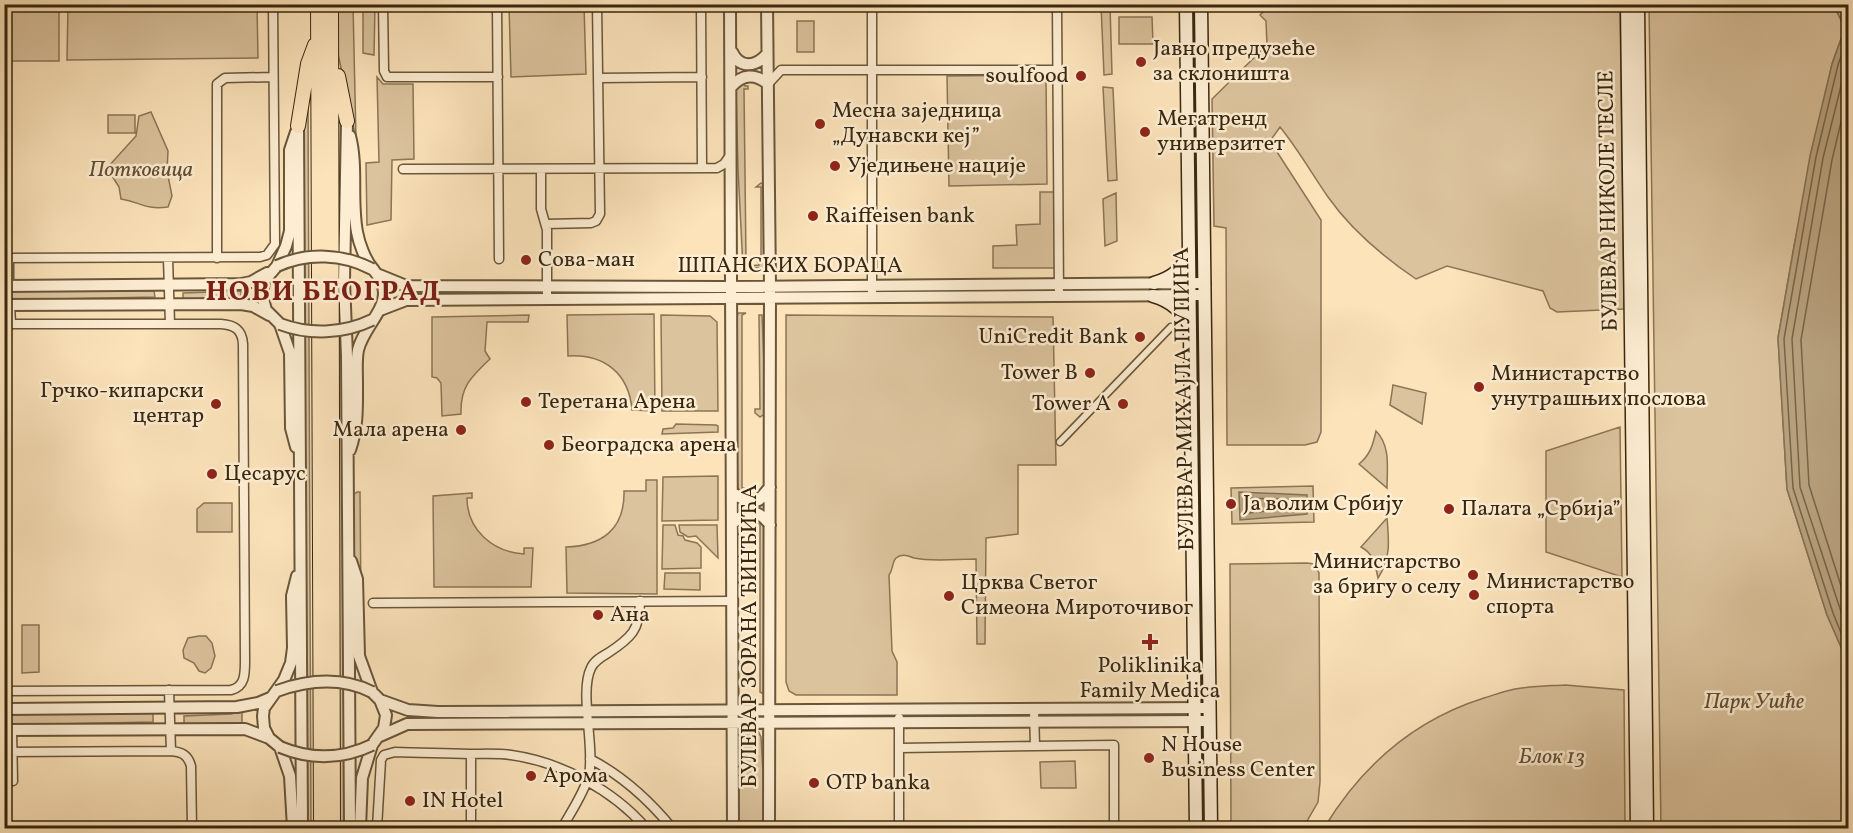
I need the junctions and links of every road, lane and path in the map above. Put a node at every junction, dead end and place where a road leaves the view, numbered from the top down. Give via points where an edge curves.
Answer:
1 (273, 4) edge
2 (318, 4) edge
3 (331, 4) edge
4 (383, 4) edge
5 (497, 4) edge
6 (597, 4) edge
7 (701, 4) edge
8 (730, 4) edge
9 (767, 4) edge
10 (872, 4) edge
11 (1057, 4) edge
12 (1186, 4) edge
13 (1201, 4) edge
14 (1627, 4) edge
15 (1638, 4) edge
16 (325, 35) junction
17 (731, 51) junction
18 (768, 54) junction
19 (781, 70) junction
20 (872, 70) junction
21 (1058, 70) junction
22 (273, 77) junction
23 (498, 77) junction
24 (702, 77) junction
25 (599, 78) junction
26 (768, 84) junction
27 (731, 87) junction
28 (347, 121) junction
29 (298, 126) junction
30 (731, 154) junction
31 (599, 168) junction
32 (702, 168) junction
33 (717, 168) junction
34 (403, 169) dead end
35 (498, 169) junction
36 (541, 169) junction
37 (731, 181) junction
38 (546, 224) junction
39 (1189, 254) junction
40 (7, 258) edge
41 (168, 258) junction
42 (217, 258) junction
43 (499, 259) dead end
44 (274, 268) junction
45 (375, 272) junction
46 (1059, 284) junction
47 (169, 285) junction
48 (872, 285) junction
49 (7, 286) edge
50 (547, 286) junction
51 (770, 286) junction
52 (1190, 289) junction
53 (1205, 289) junction
54 (1153, 290) junction
55 (732, 292) junction
56 (1059, 296) junction
57 (872, 297) junction
58 (770, 298) junction
59 (547, 299) junction
60 (170, 304) junction
61 (7, 305) edge
62 (380, 310) junction
63 (270, 316) junction
64 (372, 320) junction
65 (8, 324) edge
66 (170, 324) junction
67 (280, 324) junction
68 (1171, 327) dead end
69 (1190, 327) junction
70 (1060, 442) dead end
71 (348, 459) junction
72 (300, 463) junction
73 (770, 487) junction
74 (732, 492) junction
75 (1207, 506) junction
76 (1193, 507) junction
77 (732, 524) junction
78 (770, 525) junction
79 (348, 554) junction
80 (301, 558) junction
81 (732, 600) junction
82 (640, 602) junction
83 (373, 603) dead end
84 (170, 690) junction
85 (8, 691) edge
86 (274, 694) junction
87 (376, 696) junction
88 (9, 709) edge
89 (170, 709) junction
90 (588, 710) junction
91 (732, 710) junction
92 (769, 710) junction
93 (899, 710) junction
94 (1034, 710) junction
95 (1209, 714) junction
96 (1195, 715) junction
97 (899, 722) junction
98 (1034, 722) junction
99 (732, 723) junction
100 (769, 723) junction
101 (588, 724) junction
102 (170, 729) junction
103 (8, 730) edge
104 (269, 738) junction
105 (376, 740) junction
106 (1035, 746) junction
107 (280, 747) junction
108 (899, 748) junction
109 (171, 751) junction
110 (9, 752) edge
111 (471, 754) junction
112 (590, 759) junction
113 (13, 781) dead end
114 (586, 782) junction
115 (192, 828) edge
116 (293, 828) edge
117 (302, 828) edge
118 (321, 828) edge
119 (333, 828) edge
120 (350, 828) edge
121 (360, 828) edge
122 (377, 828) edge
123 (471, 828) edge
124 (562, 828) edge
125 (646, 828) edge
126 (672, 828) edge
127 (733, 828) edge
128 (769, 828) edge
129 (900, 828) edge
130 (1114, 828) edge
131 (1196, 828) edge
132 (1211, 828) edge
133 (1638, 828) edge
134 (1647, 828) edge

1 - 22 street
2 - 16 highway
3 - 16 highway
4 - 23 street via 387,77
5 - 23 street
6 - 25 street
7 - 24 street
8 - 17 street, БУЛЕВАР ЗОРАНА ЂИНЂИЋА
9 - 18 street, БУЛЕВАР ЗОРАНА ЂИНЂИЋА
10 - 20 street
11 - 21 street
12 - 39 main road, БУЛЕВАР МИХАЈЛА ПУПИНА
13 - 53 main road, БУЛЕВАР МИХАЈЛА ПУПИНА
14 - 133 main road, БУЛЕВАР НИКОЛЕ ТЕСЛЕ
15 - 134 main road, БУЛЕВАР НИКОЛЕ ТЕСЛЕ
16 - 28 highway
16 - 29 highway via 308,64
16 - 118 highway
16 - 119 highway
17 - 18 street via 735,59 748,65 758,63
17 - 27 street, БУЛЕВАР ЗОРАНА ЂИНЂИЋА
18 - 19 street
18 - 26 street, БУЛЕВАР ЗОРАНА ЂИНЂИЋА
19 - 20 street
19 - 26 street
20 - 21 street
20 - 48 street
21 - 46 street
22 - 42 street via 275,244 267,255 260,257
22 - 42 street via 225,78 217,84
23 - 35 street
24 - 25 street
24 - 32 street
25 - 31 street
26 - 27 street via 759,77 746,76
26 - 51 street, БУЛЕВАР ЗОРАНА ЂИНЂИЋА
27 - 30 street, БУЛЕВАР ЗОРАНА ЂИНЂИЋА
28 - 45 street via 354,150 357,231
28 - 71 street via 344,280
29 - 44 street via 290,150 290,231
29 - 72 street
30 - 33 street
30 - 37 street, БУЛЕВАР ЗОРАНА ЂИНЂИЋА
31 - 32 street
31 - 36 street
31 - 38 street via 600,214 596,221
32 - 33 street
33 - 37 street
34 - 35 street
35 - 36 street
35 - 43 street
36 - 38 street via 541,209
37 - 55 street, БУЛЕВАР ЗОРАНА ЂИНЂИЋА
38 - 50 street
39 - 52 main road, БУЛЕВАР МИХАЈЛА ПУПИНА
39 - 54 main road via 1176,273
40 - 41 street
40 - 49 street
41 - 42 street
41 - 47 street
44 - 45 street, bridge via 302,259 332,256 359,262
44 - 47 street via 242,284
44 - 63 street via 262,288
45 - 50 street, ШПАНСКИХ БОРАЦА via 406,286
45 - 62 street via 384,290
46 - 48 street, ШПАНСКИХ БОРАЦА
46 - 54 street, ШПАНСКИХ БОРАЦА
46 - 56 street
47 - 49 street
47 - 60 street
48 - 51 street, ШПАНСКИХ БОРАЦА
48 - 57 street
50 - 55 street, ШПАНСКИХ БОРАЦА
50 - 59 street
51 - 55 street, ШПАНСКИХ БОРАЦА
51 - 58 street, БУЛЕВАР ЗОРАНА ЂИНЂИЋА
52 - 53 street, ШПАНСКИХ БОРАЦА
52 - 54 street, ШПАНСКИХ БОРАЦА
52 - 69 main road, БУЛЕВАР МИХАЈЛА ПУПИНА
53 - 75 main road, БУЛЕВАР МИХАЈЛА ПУПИНА
54 - 56 street, ШПАНСКИХ БОРАЦА
54 - 69 main road via 1182,313
55 - 58 street, ШПАНСКИХ БОРАЦА
55 - 59 street, ШПАНСКИХ БОРАЦА
55 - 74 street, БУЛЕВАР ЗОРАНА ЂИНЂИЋА
56 - 57 street, ШПАНСКИХ БОРАЦА
57 - 58 street, ШПАНСКИХ БОРАЦА
58 - 73 street, БУЛЕВАР ЗОРАНА ЂИНЂИЋА
59 - 62 street, ШПАНСКИХ БОРАЦА via 406,300
60 - 61 street
60 - 63 street via 241,304
60 - 66 street
61 - 65 street
62 - 64 street
63 - 67 street
64 - 67 street, bridge via 329,332
64 - 71 street via 357,354 357,414
65 - 66 street
66 - 84 street via 230,325 242,336 245,662 242,683 234,690
67 - 72 street via 290,353 291,428
68 - 70 street
69 - 76 main road, БУЛЕВАР МИХАЈЛА ПУПИНА
71 - 79 street
72 - 80 street
73 - 74 street via 759,500 751,501
73 - 78 street, БУЛЕВАР ЗОРАНА ЂИНЂИЋА
74 - 77 street, БУЛЕВАР ЗОРАНА ЂИНЂИЋА
75 - 76 main road
75 - 95 main road, БУЛЕВАР МИХАЈЛА ПУПИНА
76 - 96 main road, БУЛЕВАР МИХАЈЛА ПУПИНА
77 - 78 street via 752,512
77 - 81 street, БУЛЕВАР ЗОРАНА ЂИНЂИЋА
78 - 92 street, БУЛЕВАР ЗОРАНА ЂИНЂИЋА
79 - 87 street via 357,579 359,656
79 - 120 street
80 - 86 street via 292,596 293,657
80 - 117 street
81 - 82 street
81 - 91 street, БУЛЕВАР ЗОРАНА ЂИНЂИЋА
82 - 83 street
82 - 90 street via 638,623 631,635 590,669
84 - 85 street
84 - 89 street
85 - 88 street
86 - 87 street, bridge via 309,682 331,682 347,683
86 - 89 street via 244,706
86 - 104 street via 263,716
87 - 90 street via 408,711
87 - 105 street via 385,709 386,720
88 - 89 street
89 - 102 street
90 - 91 street
90 - 101 street
91 - 92 street
91 - 99 street, БУЛЕВАР ЗОРАНА ЂИНЂИЋА
92 - 93 street
92 - 100 street, БУЛЕВАР ЗОРАНА ЂИНЂИЋА
93 - 94 street
93 - 97 street
94 - 96 street
94 - 98 street
95 - 96 street
95 - 132 main road, БУЛЕВАР МИХАЈЛА ПУПИНА
96 - 98 street
96 - 131 main road, БУЛЕВАР МИХАЈЛА ПУПИНА
97 - 98 street
97 - 100 street
97 - 108 street
98 - 106 street
99 - 100 street
99 - 101 street
99 - 127 street, БУЛЕВАР ЗОРАНА ЂИНЂИЋА
100 - 128 street, БУЛЕВАР ЗОРАНА ЂИНЂИЋА
101 - 105 street via 407,724
101 - 112 street
102 - 103 street
102 - 104 street via 245,729
102 - 109 street
103 - 110 street
104 - 107 street
105 - 107 street, bridge via 345,755 330,757 309,756
105 - 121 street via 362,778
106 - 108 street
106 - 130 street via 1114,745
107 - 116 street via 290,776
108 - 129 street
109 - 110 street
109 - 115 street via 183,753 190,762
110 - 113 street
111 - 114 street via 530,759
111 - 122 street via 384,755 379,773
111 - 123 street
112 - 114 street
112 - 126 street via 649,801
114 - 124 street
114 - 125 street via 621,804

